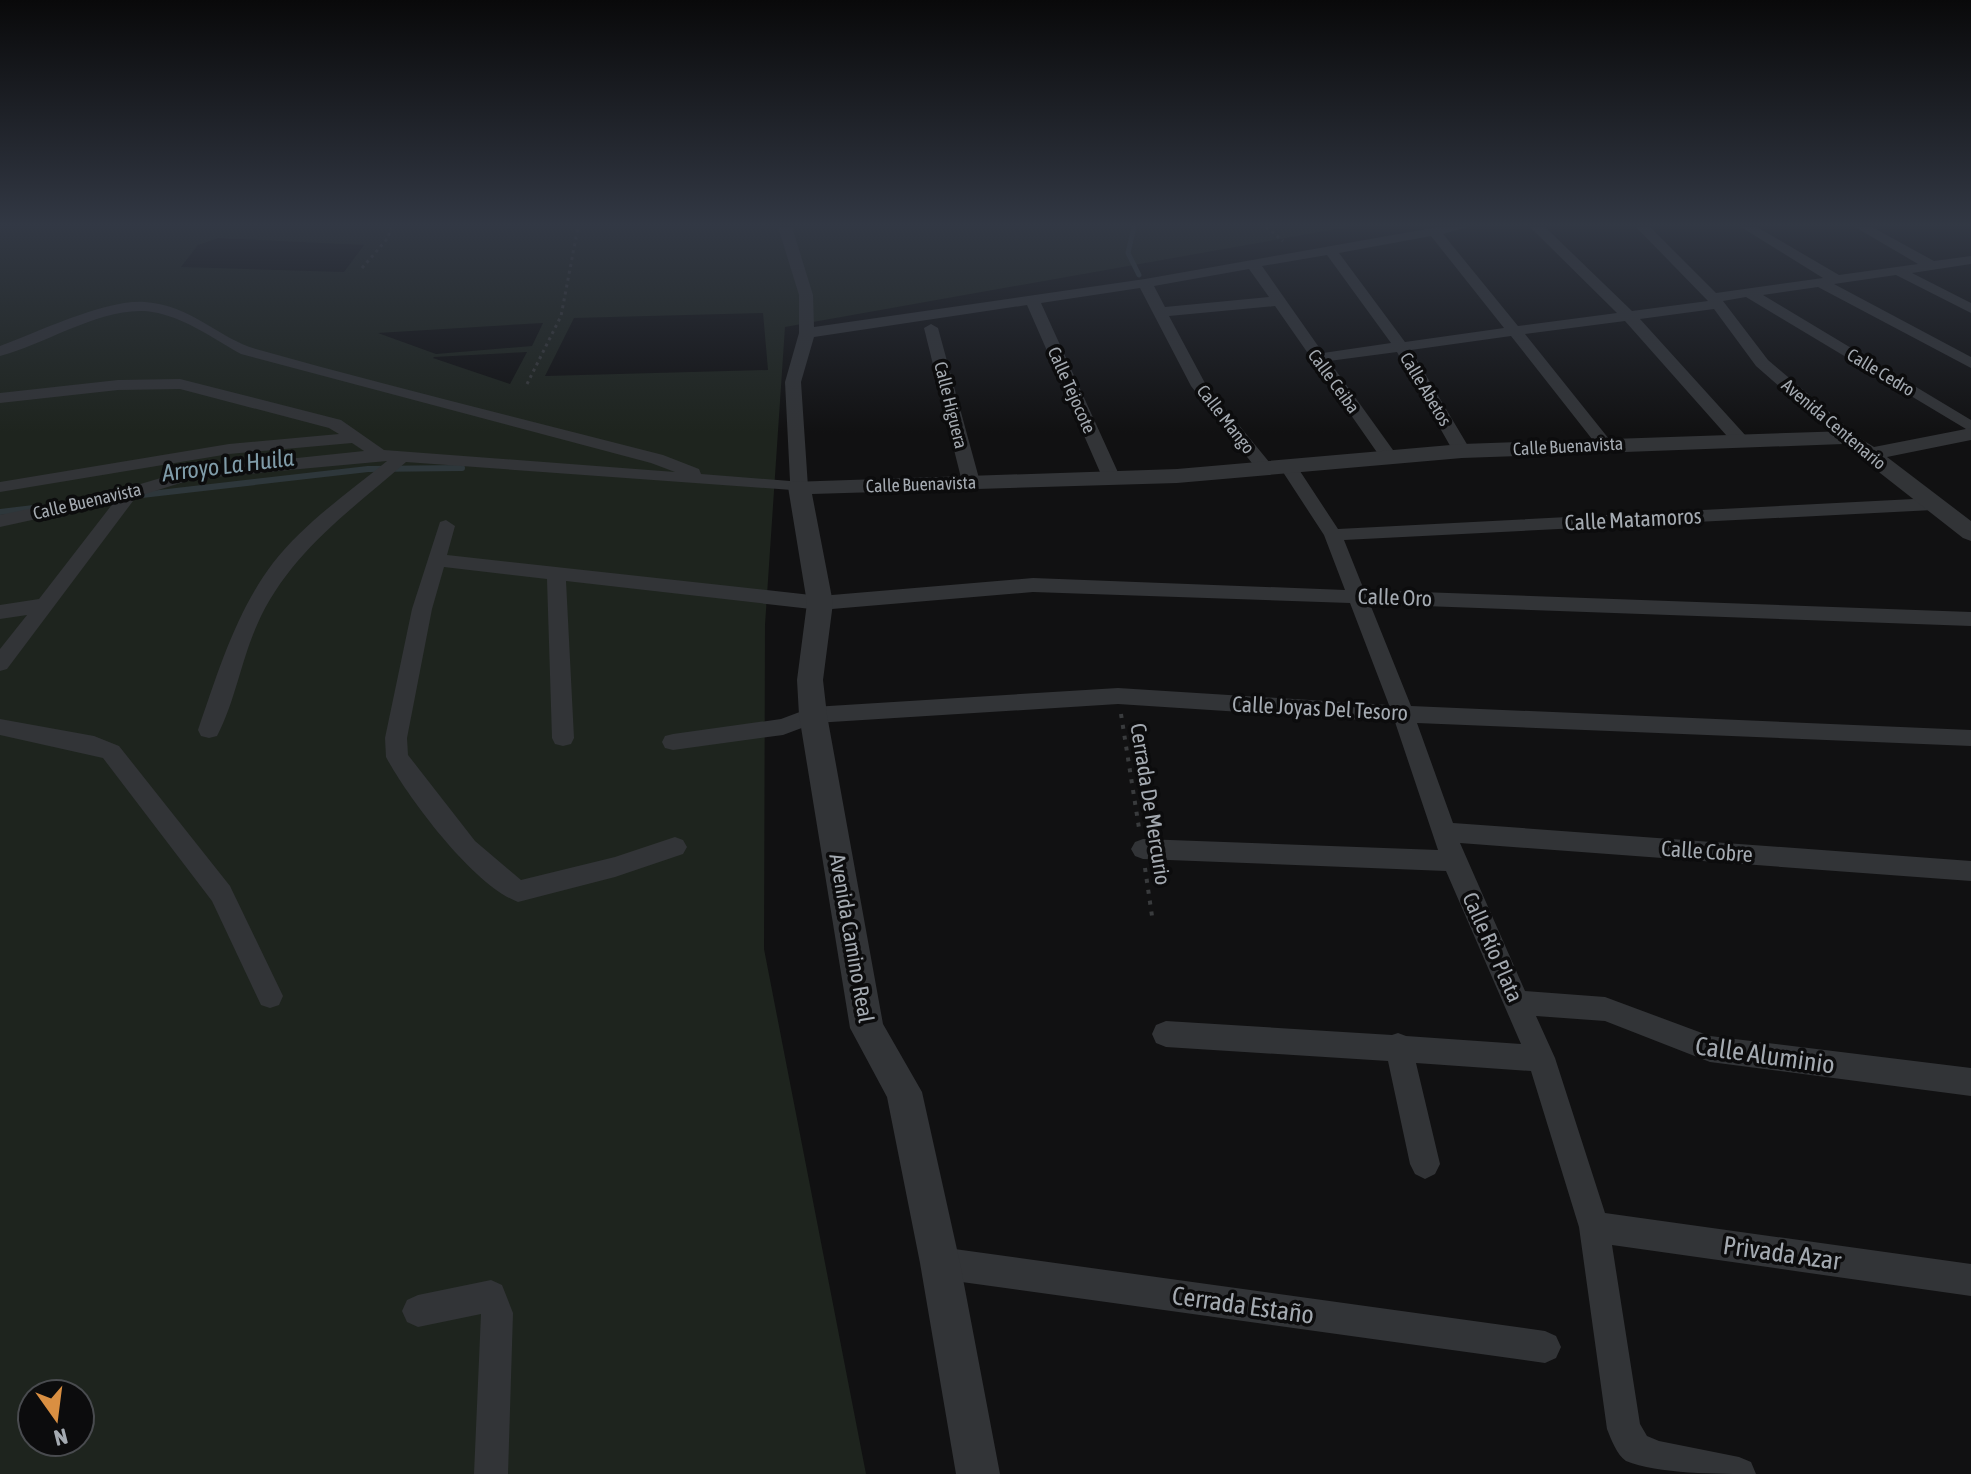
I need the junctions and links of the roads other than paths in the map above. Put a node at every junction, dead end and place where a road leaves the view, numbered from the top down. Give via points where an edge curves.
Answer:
1 (806, 296) edge
2 (1065, 296) edge
3 (1152, 296) edge
4 (1274, 296) edge
5 (1364, 296) edge
6 (1486, 296) edge
7 (1608, 296) edge
8 (1709, 296) edge
9 (1737, 296) edge
10 (1754, 296) edge
11 (1845, 296) edge
12 (1946, 296) edge
13 (1033, 301) junction
14 (1277, 301) junction
15 (1714, 301) junction
16 (1971, 309) edge
17 (1160, 312) junction
18 (1630, 317) junction
19 (931, 328) dead end
20 (1515, 332) junction
21 (807, 333) junction
22 (1402, 348) junction
23 (0, 351) edge
24 (1317, 358) junction
25 (1971, 363) edge
26 (0, 398) edge
27 (1971, 427) edge
28 (1971, 434) edge
29 (1848, 437) junction
30 (355, 438) junction
31 (1740, 440) junction
32 (1605, 444) junction
33 (1462, 451) junction
34 (1869, 454) junction
35 (380, 455) junction
36 (1389, 457) junction
37 (400, 458) junction
38 (1276, 467) junction
39 (1112, 479) junction
40 (713, 481) junction
41 (971, 482) junction
42 (0, 487) edge
43 (799, 487) junction
44 (130, 493) junction
45 (1933, 504) junction
46 (0, 521) edge
47 (446, 526) dead end
48 (1971, 533) edge
49 (1333, 535) junction
50 (438, 560) junction
51 (556, 573) junction
52 (1355, 595) junction
53 (820, 603) junction
54 (46, 605) junction
55 (0, 612) edge
56 (1971, 619) edge
57 (0, 664) edge
58 (1403, 714) junction
59 (813, 715) junction
60 (0, 727) edge
61 (209, 730) dead end
62 (563, 738) dead end
63 (1971, 738) edge
64 (673, 742) dead end
65 (1443, 832) junction
66 (675, 847) dead end
67 (1143, 849) road end
68 (1454, 861) junction
69 (1971, 871) edge
70 (270, 996) dead end
71 (1518, 1003) junction
72 (1166, 1034) dead end
73 (1398, 1046) junction
74 (1541, 1058) junction
75 (1971, 1082) edge
76 (1425, 1164) dead end
77 (1594, 1227) junction
78 (940, 1263) junction
79 (1971, 1280) edge
80 (418, 1311) dead end
81 (1545, 1347) dead end
82 (491, 1474) edge
83 (978, 1474) edge
84 (1739, 1474) edge

1 - 21 street
2 - 13 street
3 - 17 street, Calle Mango
4 - 14 street, Calle Ceiba
5 - 22 street, Calle Abetos
6 - 20 street
7 - 18 street
8 - 15 street, Avenida Centenario
9 - 15 street
10 - 27 street, Calle Cedro
11 - 25 street
12 - 16 street
13 - 21 street
13 - 39 street, Calle Tejocote
14 - 17 street
14 - 24 street, Calle Ceiba
15 - 18 street
15 - 29 street, Avenida Centenario via 1762,363
17 - 38 street, Calle Mango via 1199,386
18 - 20 street
18 - 31 street
19 - 41 street, Calle Higuera
20 - 22 street
20 - 32 street
21 - 43 street via 793,382
22 - 24 street
22 - 33 street, Calle Abetos
23 - 40 street via 145,306 186,318 246,351 657,459
24 - 36 street, Calle Ceiba
26 - 30 street via 180,384 335,424
28 - 34 street
29 - 31 street, Calle Buenavista
29 - 34 street, Avenida Centenario
30 - 35 street
30 - 42 street via 229,449
31 - 32 street, Calle Buenavista
32 - 33 street, Calle Buenavista
33 - 36 street, Calle Buenavista
34 - 45 street, Avenida Centenario
35 - 37 street, Calle Buenavista
35 - 44 street, Calle Buenavista via 191,474
36 - 38 street, Calle Buenavista
37 - 40 street, Calle Buenavista
37 - 61 street via 279,568 245,626
38 - 39 street, Calle Buenavista
38 - 49 street, Calle Río Plata
39 - 41 street, Calle Buenavista
40 - 43 street, Calle Buenavista
41 - 43 street, Calle Buenavista
43 - 53 street, Avenida Camino Real
44 - 46 street, Calle Buenavista
44 - 54 street
45 - 48 street, Avenida Centenario
45 - 49 street, Calle Matamoros
47 - 50 street
49 - 52 street, Calle Río Plata
50 - 51 street, Calle Oro
50 - 66 street via 422,609 396,738 397,757 476,860 518,891
51 - 53 street, Calle Oro
51 - 62 street
52 - 53 street, Calle Oro via 1033,585
52 - 56 street, Calle Oro
52 - 58 street, Calle Río Plata
53 - 59 street, Avenida Camino Real via 810,680
54 - 55 street
54 - 57 street
58 - 59 street, Calle Joyas Del Tesoro via 1118,696
58 - 63 street, Calle Joyas Del Tesoro
58 - 65 street, Calle Río Plata
59 - 64 street, Calle Joyas Del Tesoro via 783,727
59 - 78 street, Avenida Camino Real via 867,1028 904,1092
60 - 70 street via 111,752 221,894
65 - 68 street, Calle Río Plata
65 - 69 street, Calle Cobre
67 - 68 street
68 - 71 street, Calle Río Plata
71 - 74 street, Calle Río Plata
71 - 75 street, Calle Aluminio via 1603,1008 1684,1044 1710,1049
72 - 73 street
73 - 74 street
73 - 76 street
74 - 77 street, Calle Río Plata
77 - 79 street, Privada Azar
77 - 84 street, Calle Río Plata via 1624,1429 1635,1448 1656,1458
78 - 81 street, Cerrada Estaño
78 - 83 street, Avenida Camino Real
80 - 82 street via 491,1296 497,1313

